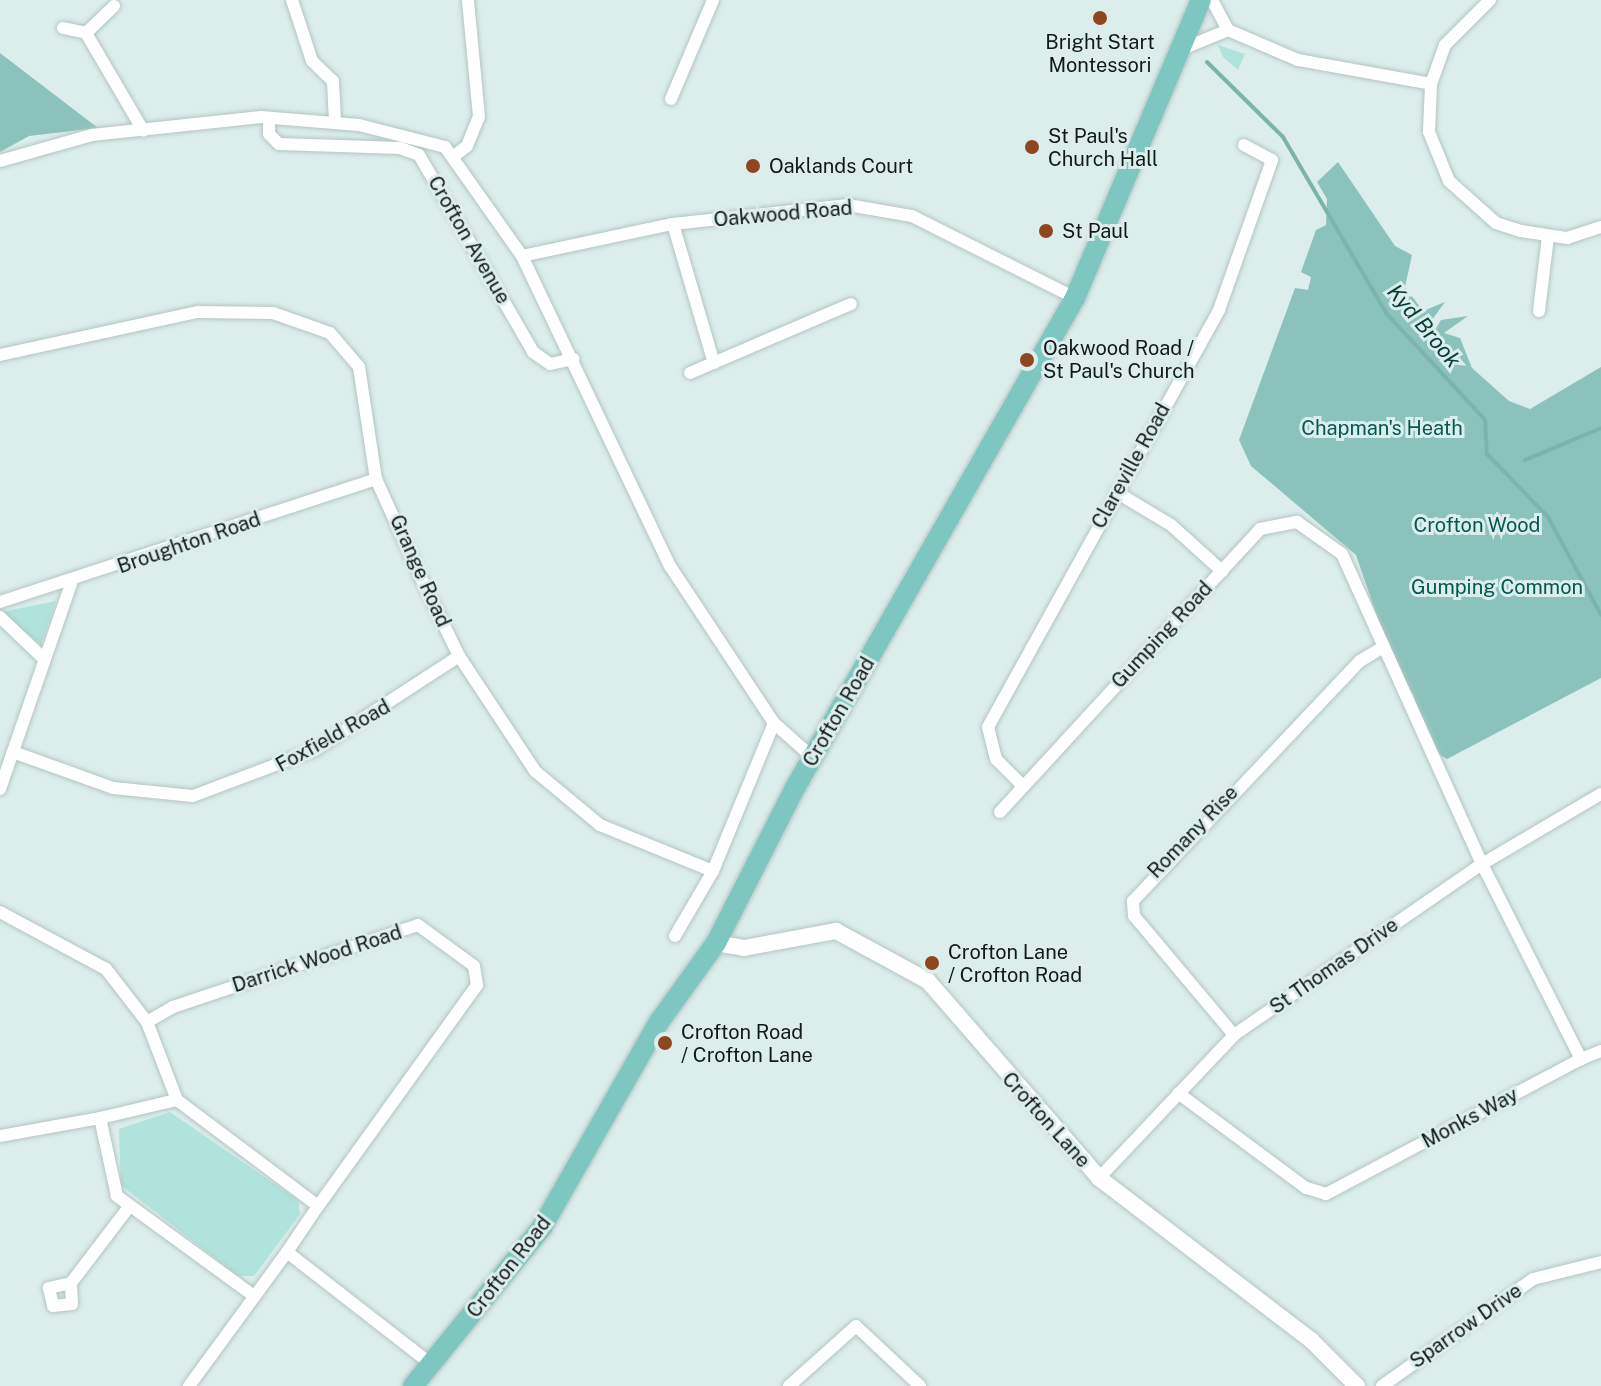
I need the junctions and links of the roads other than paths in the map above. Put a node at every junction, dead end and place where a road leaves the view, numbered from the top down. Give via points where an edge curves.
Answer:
1 (292, 0) edge
2 (468, 0) edge
3 (713, 0) edge
4 (1201, 0) edge
5 (1212, 0) edge
6 (1488, 1) edge
7 (114, 6) dead end
8 (63, 28) dead end
9 (1228, 30) junction
10 (86, 33) junction
11 (1182, 49) junction
12 (1431, 84) junction
13 (671, 99) dead end
14 (269, 118) junction
15 (335, 122) junction
16 (143, 130) junction
17 (1244, 145) dead end
18 (454, 156) junction
19 (0, 161) edge
20 (673, 224) junction
21 (1601, 227) edge
22 (1548, 237) junction
23 (522, 256) junction
24 (1075, 298) junction
25 (851, 304) dead end
26 (1539, 311) dead end
27 (0, 355) edge
28 (573, 359) junction
29 (714, 363) junction
30 (690, 373) dead end
31 (376, 479) junction
32 (1116, 492) junction
33 (1222, 571) junction
34 (71, 584) junction
35 (0, 602) edge
36 (0, 617) edge
37 (1380, 649) junction
38 (459, 656) junction
39 (43, 658) junction
40 (774, 723) junction
41 (13, 752) junction
42 (812, 757) junction
43 (1023, 786) junction
44 (0, 789) edge
45 (1601, 794) edge
46 (1000, 812) dead end
47 (1482, 864) junction
48 (713, 871) junction
49 (0, 912) edge
50 (675, 936) dead end
51 (716, 943) junction
52 (147, 1022) junction
53 (1234, 1035) junction
54 (1601, 1051) edge
55 (1581, 1059) junction
56 (1178, 1093) junction
57 (177, 1100) junction
58 (100, 1118) junction
59 (0, 1136) edge
60 (1099, 1178) junction
61 (318, 1206) junction
62 (129, 1207) junction
63 (287, 1252) junction
64 (1601, 1262) edge
65 (71, 1283) dead end
66 (254, 1296) junction
67 (431, 1364) junction
68 (189, 1386) edge
69 (413, 1386) edge
70 (789, 1386) edge
71 (920, 1386) edge
72 (1357, 1386) edge
73 (1382, 1386) edge

1 - 15 street via 312,61 333,81
2 - 18 street via 479,117 467,146
3 - 13 street
4 - 11 main road, Crofton Road
5 - 9 street
6 - 12 street via 1445,45
7 - 10 street
8 - 10 street
9 - 11 street
9 - 12 street via 1298,60
10 - 16 street
11 - 24 main road, Crofton Road
12 - 22 street via 1429,132 1449,181 1496,223
14 - 15 street, Crofton Avenue
14 - 16 street, Crofton Avenue
14 - 28 street, Crofton Avenue via 269,134 279,144 400,148 419,155 533,352 550,364
15 - 18 street, Crofton Avenue via 426,139
16 - 19 street, Crofton Avenue via 30,147
17 - 32 street, Clareville Road via 1272,160 1219,310
18 - 23 street, Crofton Avenue
20 - 23 street, Oakwood Road
20 - 24 street, Oakwood Road via 848,205 912,216
20 - 29 street
21 - 22 street
22 - 26 street
23 - 28 street, Crofton Avenue
24 - 42 main road, Crofton Road
25 - 29 street
27 - 31 street, Grange Road via 198,312 303,321 346,347 359,367
28 - 40 street, Crofton Avenue via 670,566
29 - 30 street
31 - 34 street, Broughton Road
31 - 38 street, Grange Road
32 - 33 street via 1171,525
32 - 43 street, Clareville Road via 988,727 996,759
33 - 37 street, Gumping Road via 1260,529 1282,521 1314,529 1342,554
33 - 43 street, Gumping Road
34 - 35 street, Broughton Road
34 - 39 street
36 - 39 street
37 - 47 street
37 - 53 street, Romany Rise via 1360,661 1133,901 1134,916
38 - 41 street, Foxfield Road via 315,750 193,796 113,788
38 - 48 street, Grange Road via 554,794 600,825
39 - 41 street
40 - 42 street, Crofton Avenue
40 - 48 street
41 - 44 street
42 - 51 main road, Crofton Road
43 - 46 street, Gumping Road
45 - 47 street, St Thomas Drive
47 - 53 street, St Thomas Drive
47 - 55 street
48 - 50 street
49 - 52 street via 83,951
51 - 60 street, Crofton Lane via 744,948 836,931 867,943 938,991
51 - 67 main road, Crofton Road via 659,1022 542,1227
52 - 57 street
52 - 61 street, Darrick Wood Road via 418,925 474,966 477,985
53 - 56 street, St Thomas Drive
54 - 55 street, Monks Way
55 - 56 street, Monks Way via 1326,1194 1306,1188
56 - 60 street, St Thomas Drive
57 - 58 street
57 - 61 street
58 - 59 street
58 - 62 street via 111,1182
60 - 72 street, Crofton Lane via 1299,1331
61 - 63 street
62 - 65 street
62 - 66 street
63 - 66 street
63 - 67 street
64 - 73 street, Sparrow Drive via 1533,1279
66 - 68 street
67 - 69 main road, Crofton Road
70 - 71 street via 856,1326

